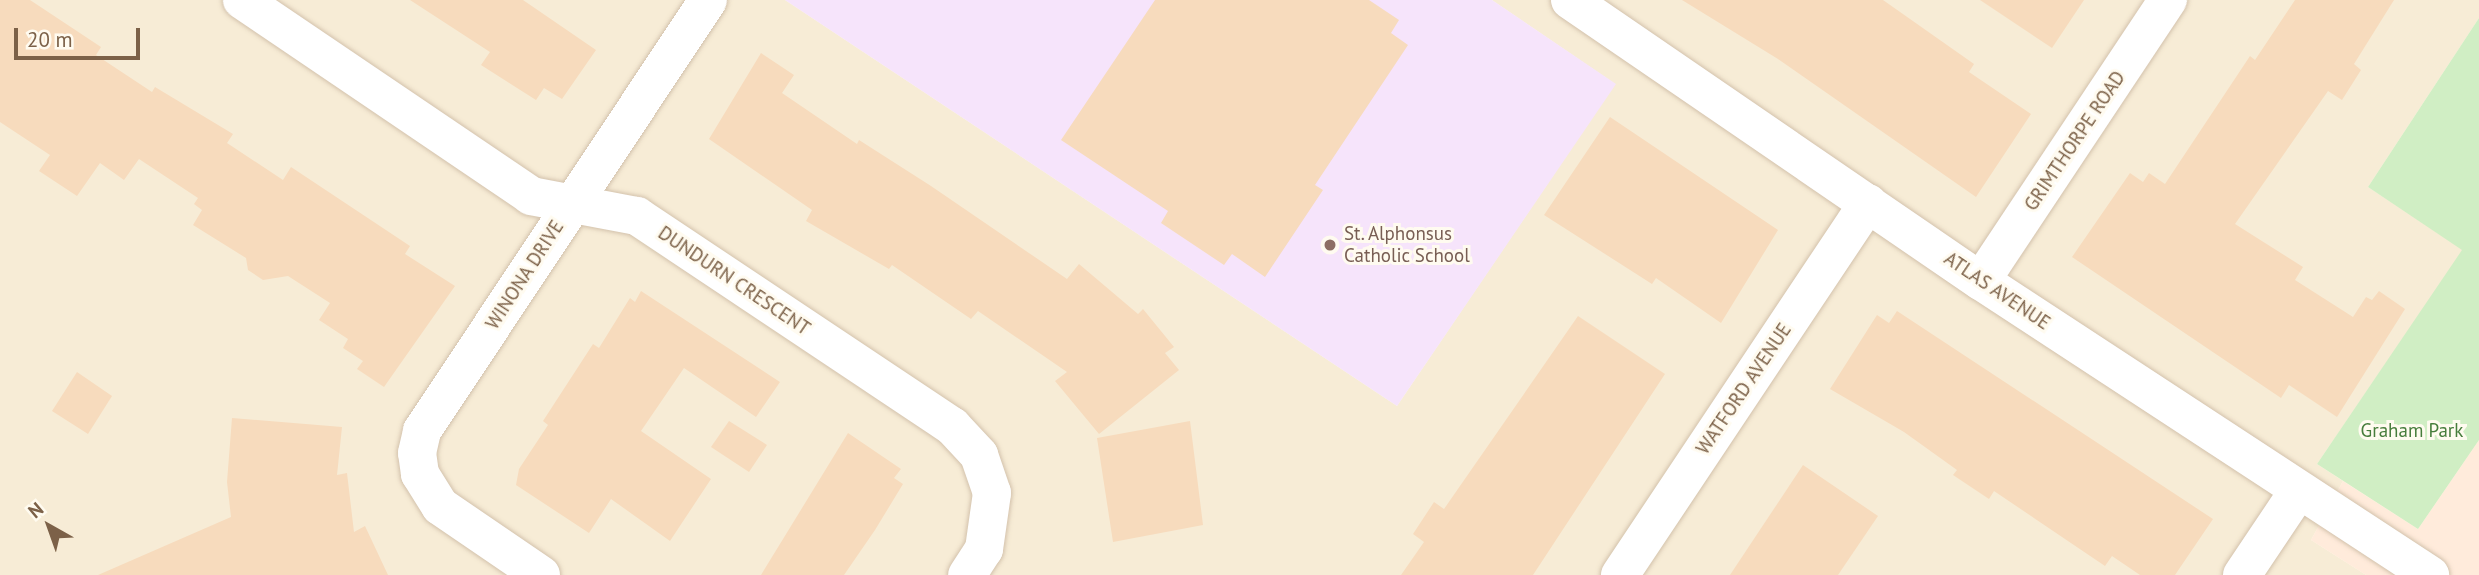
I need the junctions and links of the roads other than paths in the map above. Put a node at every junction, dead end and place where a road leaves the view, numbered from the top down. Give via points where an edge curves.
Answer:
1 (242, 0) edge
2 (708, 0) edge
3 (1570, 0) edge
4 (2168, 0) edge
5 (1868, 203) junction
6 (571, 204) junction
7 (1981, 281) junction
8 (2298, 490) junction
9 (541, 575) edge
10 (967, 575) edge
11 (1620, 575) edge
12 (2242, 575) edge
13 (2430, 575) edge

1 - 6 street, WINONA DRIVE via 531,196
2 - 6 street
3 - 5 street, ATLAS AVENUE
4 - 7 street, GRIMTHORPE ROAD
5 - 7 street, ATLAS AVENUE
5 - 11 street, WATFORD AVENUE
6 - 9 street, WINONA DRIVE via 422,431 417,453 421,474 440,506
6 - 10 street, DUNDURN CRESCENT via 637,216 968,440 979,455 992,494 984,549
7 - 8 street, ATLAS AVENUE
8 - 12 street
8 - 13 street, ATLAS AVENUE

